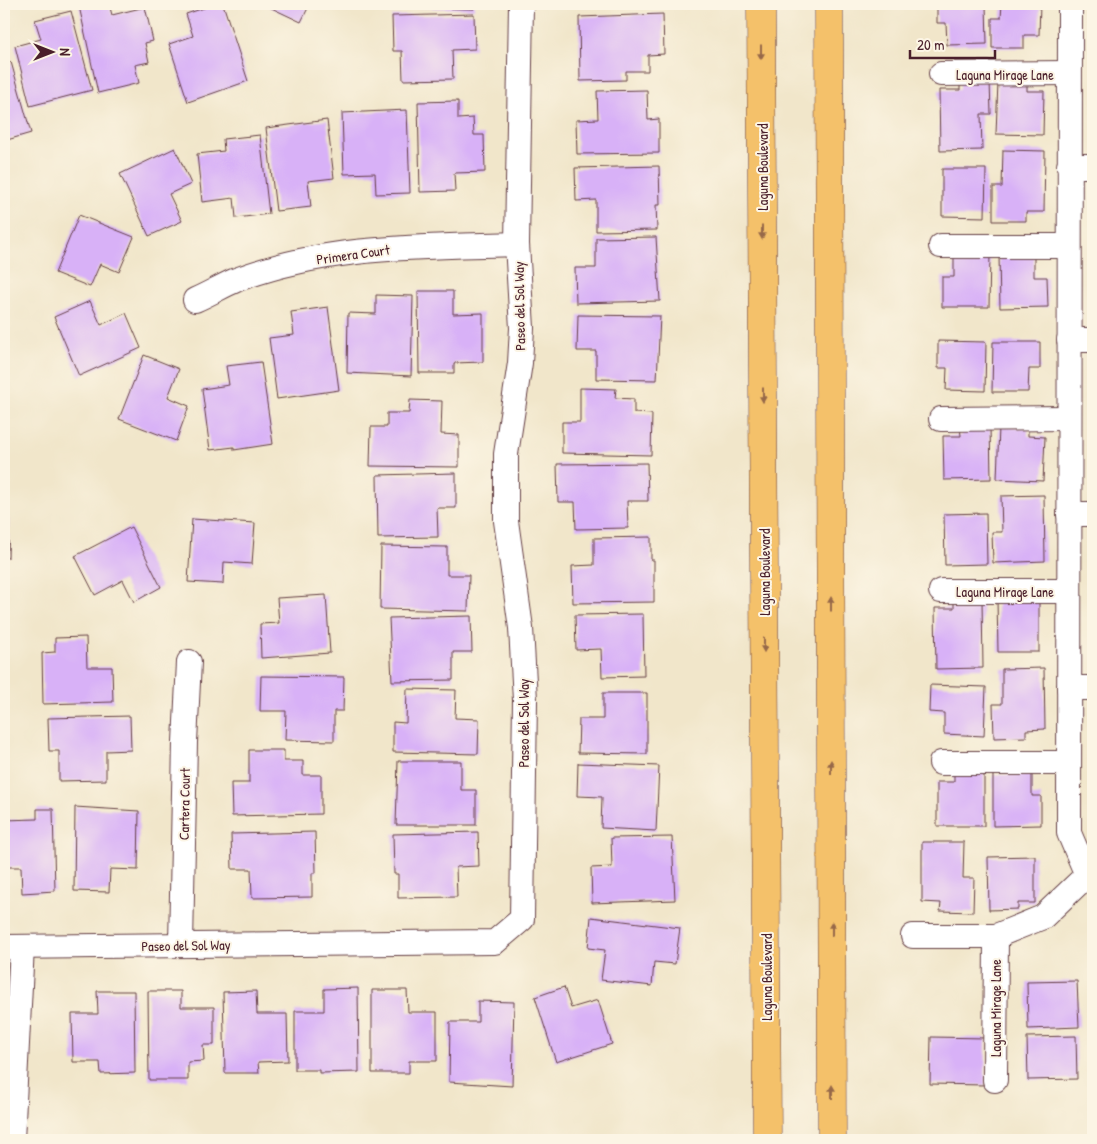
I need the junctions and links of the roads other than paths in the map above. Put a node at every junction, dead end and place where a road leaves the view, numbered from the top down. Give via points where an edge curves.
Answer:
1 (521, 4) edge
2 (761, 4) edge
3 (829, 4) edge
4 (1070, 4) edge
5 (1069, 73) junction
6 (941, 74) dead end
7 (1069, 166) junction
8 (1093, 166) edge
9 (518, 244) junction
10 (941, 246) dead end
11 (1069, 246) junction
12 (195, 300) dead end
13 (1069, 340) junction
14 (1093, 340) edge
15 (1069, 418) junction
16 (941, 419) dead end
17 (1069, 514) junction
18 (1093, 514) edge
19 (941, 591) dead end
20 (1069, 591) junction
21 (190, 662) dead end
22 (1069, 688) junction
23 (1093, 688) edge
24 (1069, 763) junction
25 (941, 764) dead end
26 (1090, 877) edge
27 (913, 936) dead end
28 (996, 936) junction
29 (181, 945) junction
30 (13, 947) edge
31 (995, 1080) dead end
32 (12, 1140) edge
33 (767, 1140) edge
34 (832, 1140) edge

1 - 9 street, Paseo del Sol Way
2 -> 33 main road, Laguna Boulevard
34 -> 3 main road
4 - 5 street, Laguna Mirage Lane
5 - 6 street, Laguna Mirage Lane
5 - 7 street, Laguna Mirage Lane
7 - 8 street
7 - 11 street, Laguna Mirage Lane
9 - 12 street, Primera Court via 359,251 268,270
9 - 29 street, Paseo del Sol Way via 522,328 506,454 506,521 521,628 525,700 522,919 495,942
10 - 11 street
11 - 13 street, Laguna Mirage Lane
13 - 14 street
13 - 15 street, Laguna Mirage Lane
15 - 16 street
15 - 17 street, Laguna Mirage Lane
17 - 18 street
17 - 20 street, Laguna Mirage Lane
19 - 20 street, Laguna Mirage Lane
20 - 22 street, Laguna Mirage Lane
21 - 29 street, Cartera Court
22 - 23 street
22 - 24 street, Laguna Mirage Lane
24 - 25 street
24 - 26 street, Laguna Mirage Lane via 1069,833
26 - 28 street, Laguna Mirage Lane via 1043,917
27 - 28 street, Laguna Mirage Lane
28 - 31 street, Laguna Mirage Lane
29 - 30 street, Paseo del Sol Way
30 - 32 street

